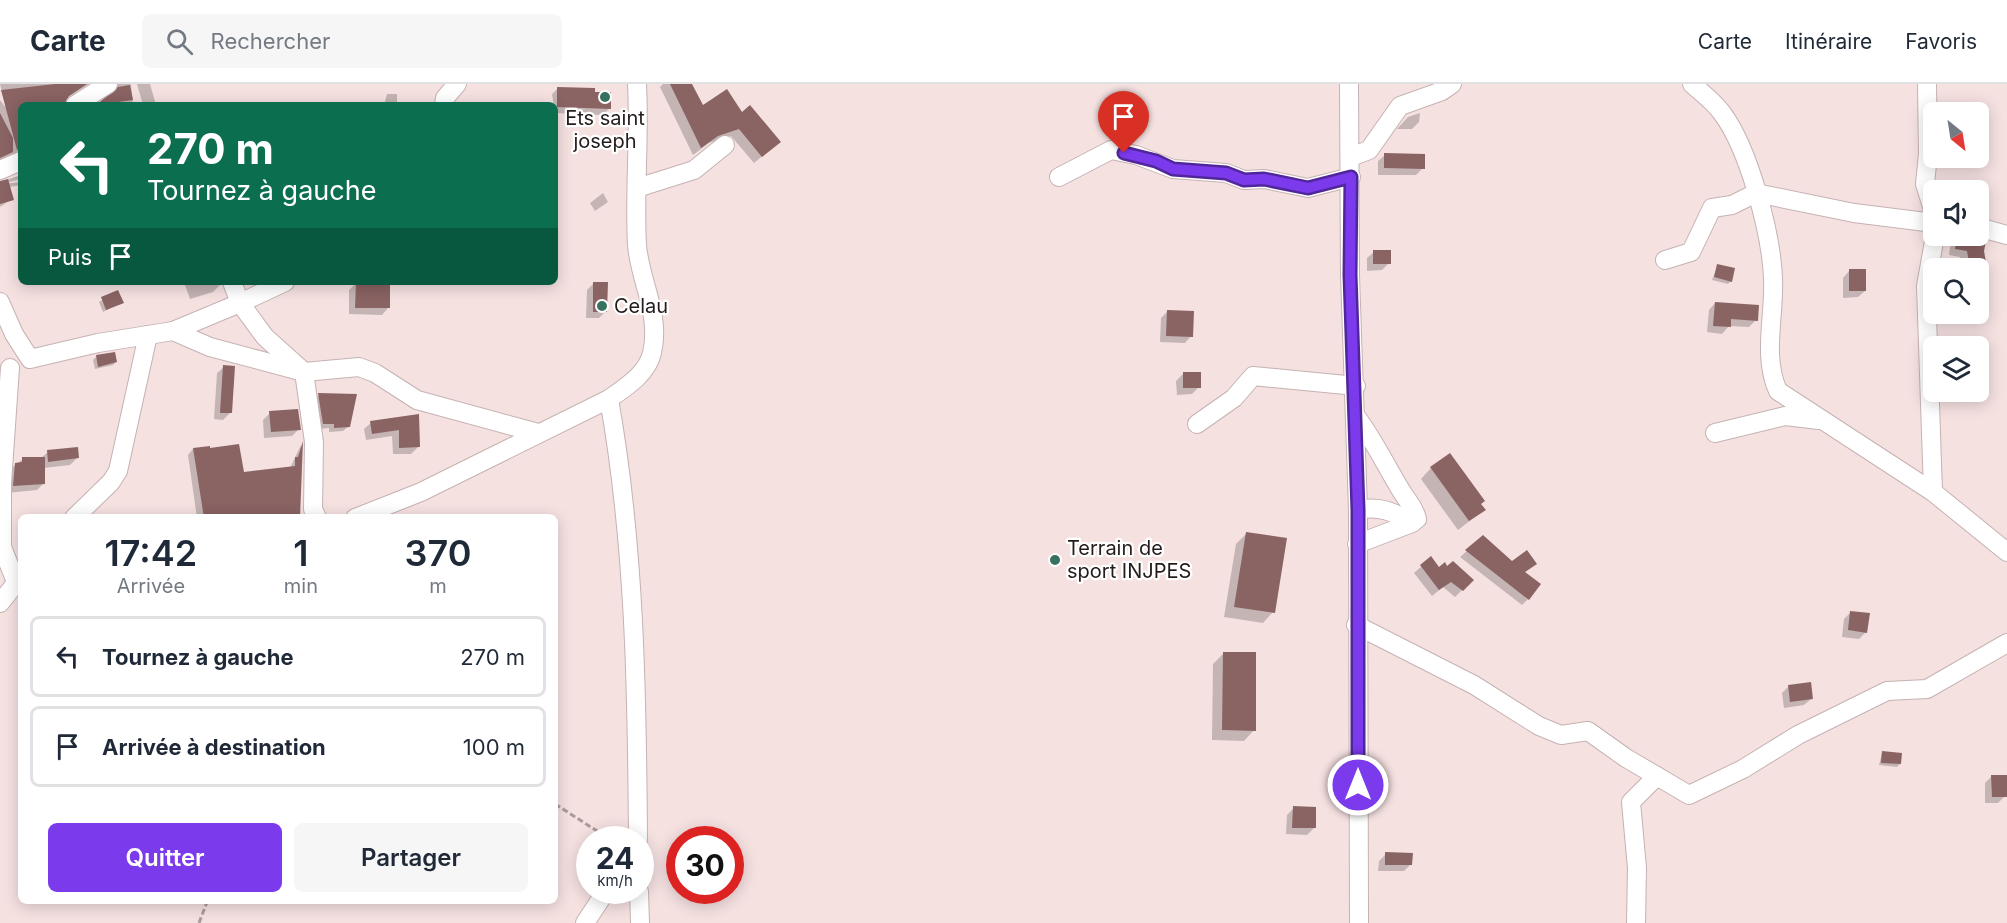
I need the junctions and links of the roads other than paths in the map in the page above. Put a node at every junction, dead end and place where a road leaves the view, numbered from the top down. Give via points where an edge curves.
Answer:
1 (108, 84) edge
2 (457, 84) edge
3 (637, 84) edge
4 (1349, 84) edge
5 (1452, 84) edge
6 (1692, 84) edge
7 (1927, 84) edge
8 (80, 102) edge
9 (444, 102) edge
10 (725, 145) dead end
11 (1351, 157) junction
12 (18, 162) edge
13 (0, 170) edge
14 (1059, 177) dead end
15 (1351, 177) junction
16 (1925, 180) edge
17 (637, 188) junction
18 (1756, 193) junction
19 (1923, 222) edge
20 (1989, 230) edge
21 (2007, 235) edge
22 (1933, 246) edge
23 (1665, 260) dead end
24 (233, 285) edge
25 (279, 285) edge
26 (0, 302) edge
27 (240, 303) junction
28 (173, 331) junction
29 (14, 334) junction
30 (148, 335) junction
31 (30, 359) junction
32 (10, 368) junction
33 (304, 372) junction
34 (1356, 386) junction
35 (609, 399) junction
36 (1355, 415) junction
37 (1824, 420) junction
38 (1197, 424) dead end
39 (538, 433) junction
40 (1715, 433) dead end
41 (1933, 492) junction
42 (1358, 510) junction
43 (78, 514) edge
44 (316, 514) edge
45 (365, 514) edge
46 (1412, 524) junction
47 (2, 531) edge
48 (18, 536) edge
49 (1357, 544) junction
50 (2007, 552) edge
51 (18, 578) edge
52 (18, 580) edge
53 (0, 603) edge
54 (1356, 625) junction
55 (2007, 643) edge
56 (1657, 776) junction
57 (638, 826) edge
58 (597, 904) edge
59 (639, 904) edge
60 (585, 923) edge
61 (640, 923) edge
62 (1359, 923) edge
63 (1636, 923) edge

1 - 8 street
2 - 9 street
3 - 17 street
4 - 11 street
5 - 11 street via 1400,106 1369,150
6 - 18 street via 1722,113 1742,148
7 - 16 street
10 - 17 street via 694,170
11 - 15 street
12 - 13 street
14 - 15 street via 1111,150 1173,169 1226,173 1244,180 1264,179 1308,188
15 - 34 street via 1350,275
17 - 35 street via 638,248 654,325 652,353 647,366 632,383
18 - 19 street via 1854,213
18 - 23 street via 1732,205 1712,208 1691,252
18 - 37 street via 1770,247 1773,278 1772,377 1778,391
20 - 21 street
22 - 41 street via 1926,286
24 - 27 street
25 - 27 street
26 - 29 street
27 - 28 street
27 - 33 street via 265,337
28 - 30 street
28 - 33 street via 210,347
29 - 31 street
29 - 32 street
30 - 31 street
30 - 43 street via 118,471 111,483
31 - 32 street
32 - 47 street
33 - 39 street via 359,367 425,402
33 - 44 street via 314,442
34 - 36 street
34 - 38 street via 1253,376 1233,398
35 - 39 street
35 - 57 street via 632,568
36 - 42 street
36 - 46 street via 1413,504 1418,519
37 - 40 street via 1785,417
37 - 41 street
39 - 45 street via 421,492
41 - 50 street
42 - 46 street via 1382,508
42 - 49 street
46 - 49 street
47 - 48 street
47 - 51 street via 6,563
49 - 54 street
52 - 53 street
54 - 56 street via 1474,685 1539,726 1561,735 1588,731
54 - 62 street
55 - 56 street via 1927,689 1887,691 1689,795
56 - 63 street via 1631,802 1638,868
58 - 60 street
59 - 61 street

